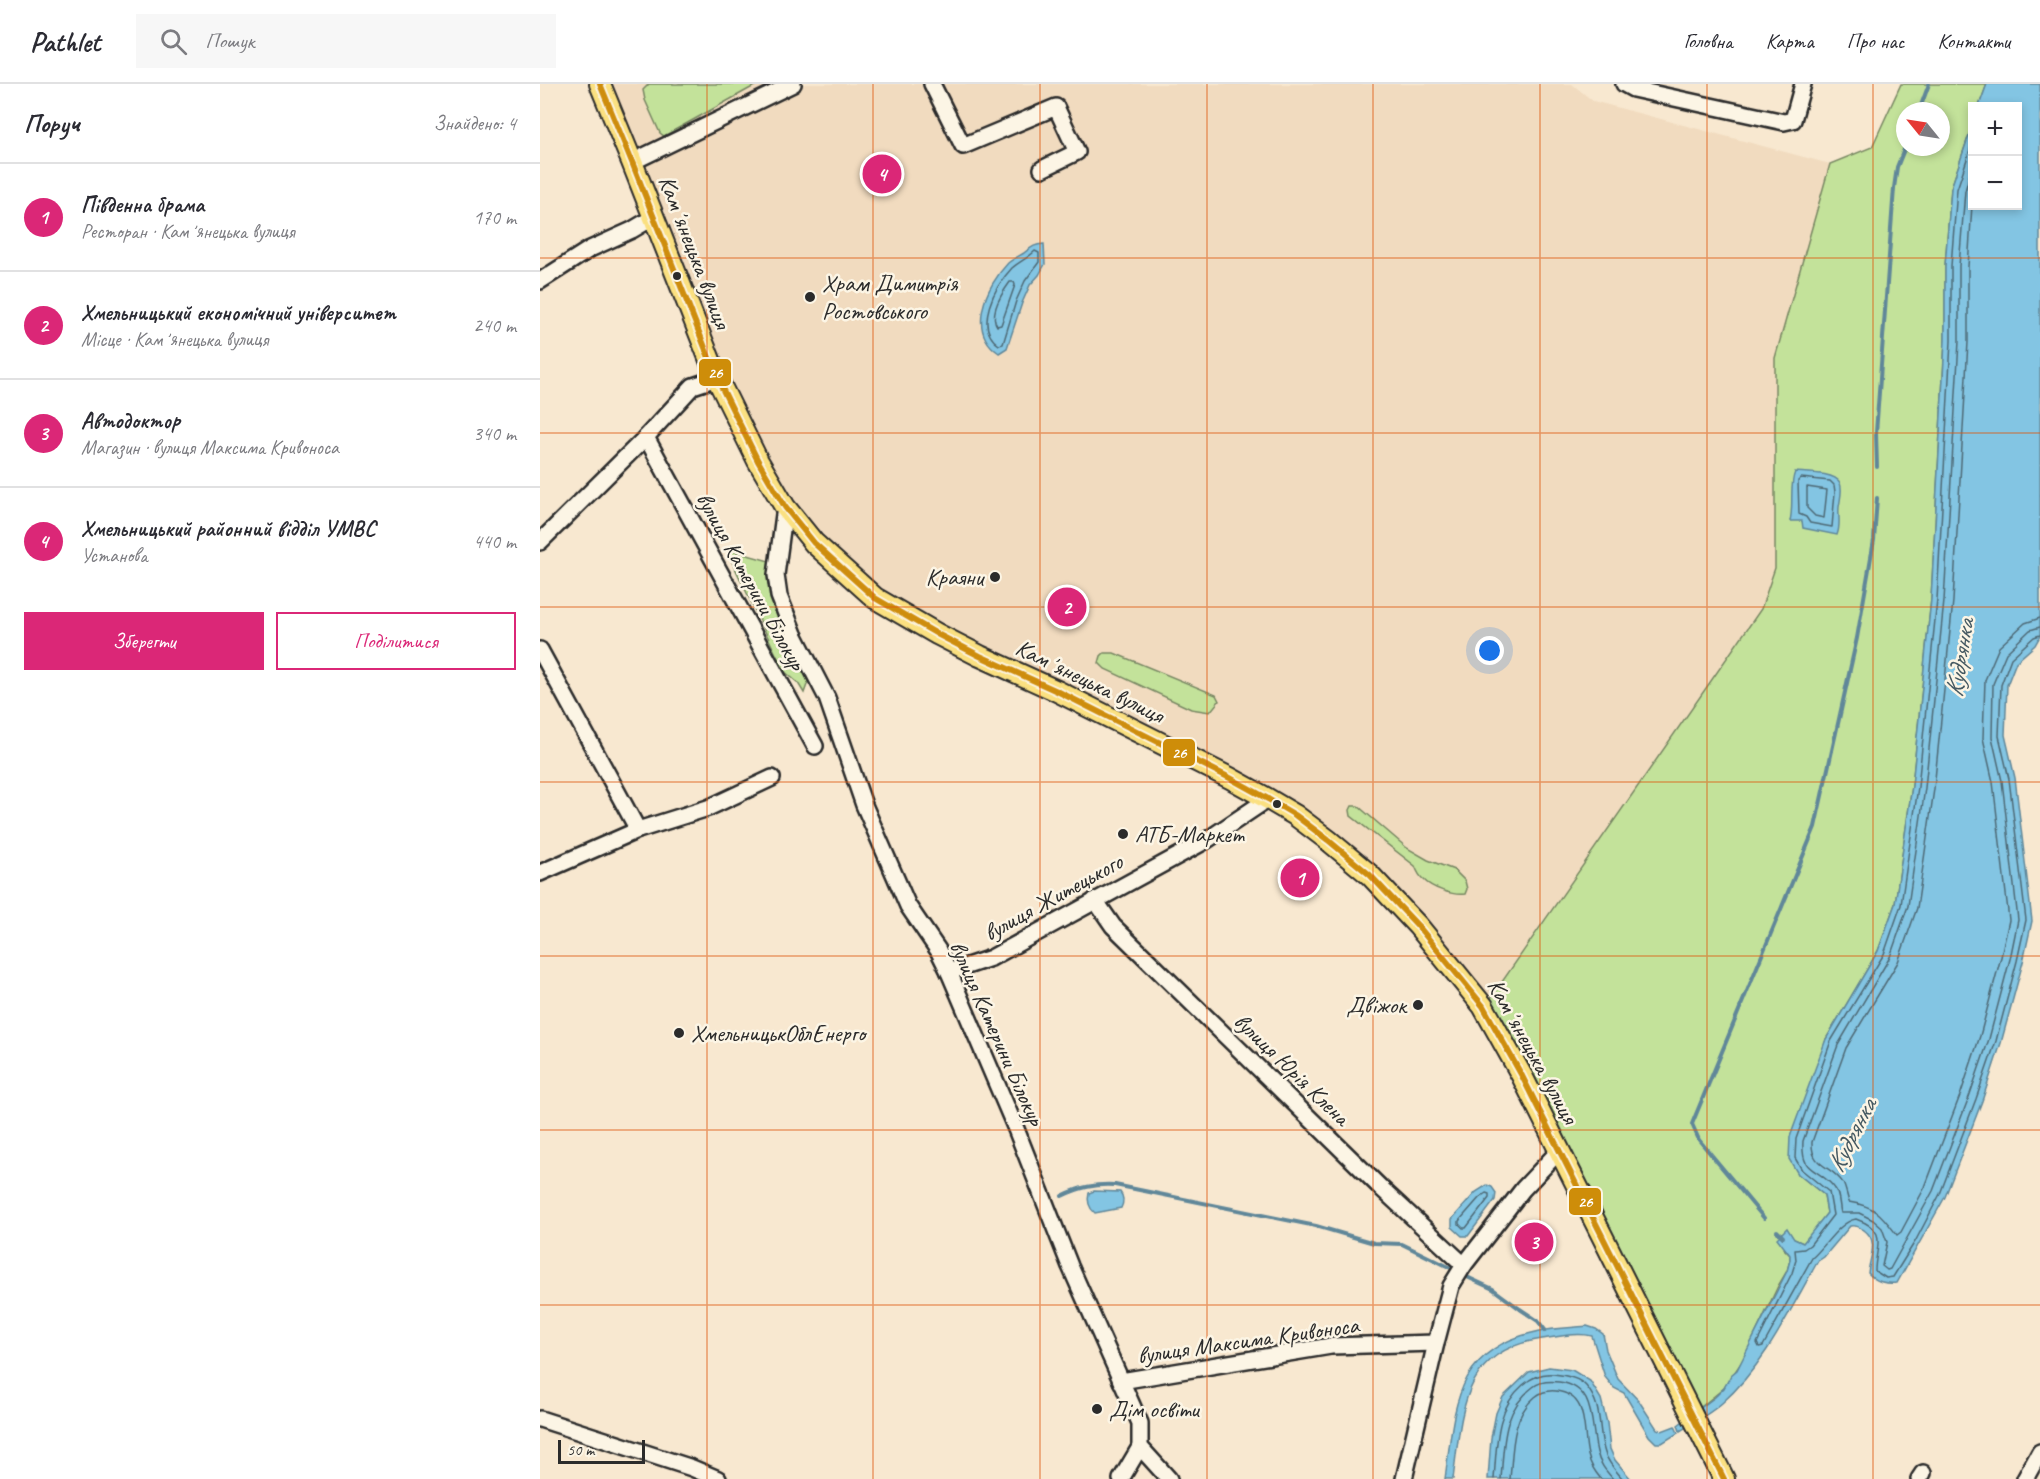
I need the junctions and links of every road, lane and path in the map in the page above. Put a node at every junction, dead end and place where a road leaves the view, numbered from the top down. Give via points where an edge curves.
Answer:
1 (600, 84) edge
2 (793, 84) edge
3 (932, 84) edge
4 (1624, 84) edge
5 (1803, 84) edge
6 (632, 162) junction
7 (1042, 169) dead end
8 (654, 217) junction
9 (540, 281) edge
10 (717, 378) junction
11 (646, 437) junction
12 (785, 507) junction
13 (540, 542) edge
14 (540, 650) edge
15 (815, 746) dead end
16 (772, 778) dead end
17 (1268, 798) junction
18 (638, 830) junction
19 (542, 866) edge
20 (1095, 900) junction
21 (949, 972) junction
22 (1559, 1151) junction
23 (1464, 1265) junction
24 (1436, 1343) junction
25 (1121, 1381) junction
26 (540, 1419) edge
27 (1140, 1447) junction
28 (2040, 1452) edge
29 (718, 1479) edge
30 (1121, 1479) edge
31 (1168, 1479) edge
32 (1404, 1479) edge
33 (1724, 1479) edge
34 (2025, 1479) edge

1 - 6 main road, Камʼянецька вулиця
2 - 6 street
3 - 7 street via 963,146 1056,107 1077,152
4 - 5 street via 1784,122 1793,120
6 - 8 main road, Камʼянецька вулиця
8 - 9 street via 590,249
8 - 10 main road, Камʼянецька вулиця
10 - 11 street via 693,386
10 - 12 main road, Камʼянецька вулиця
11 - 13 street
11 - 15 street, вулиця Катерини Білокур
12 - 17 main road, Камʼянецька вулиця via 814,543 875,598 958,645
12 - 21 street, вулиця Катерини Білокур via 776,575 782,604 826,698 864,805 908,906
14 - 18 street
16 - 18 street via 708,808
17 - 20 street, вулиця Житецького via 1207,840
17 - 22 main road, Камʼянецька вулиця via 1328,840 1370,876 1443,956 1483,1006
18 - 19 street
20 - 21 street, вулиця Житецького via 991,958
20 - 23 street, вулиця Юрія Клена via 1113,926
21 - 25 street, вулиця Катерини Білокур
22 - 23 street via 1520,1192
22 - 33 main road, Камʼянецька вулиця
23 - 24 street via 1451,1286
24 - 25 street, вулиця Максима Кривоноса via 1331,1346
24 - 32 street
25 - 27 street, вулиця Катерини Білокур via 1140,1423
26 - 29 street
27 - 30 street
27 - 31 street
28 - 34 street

